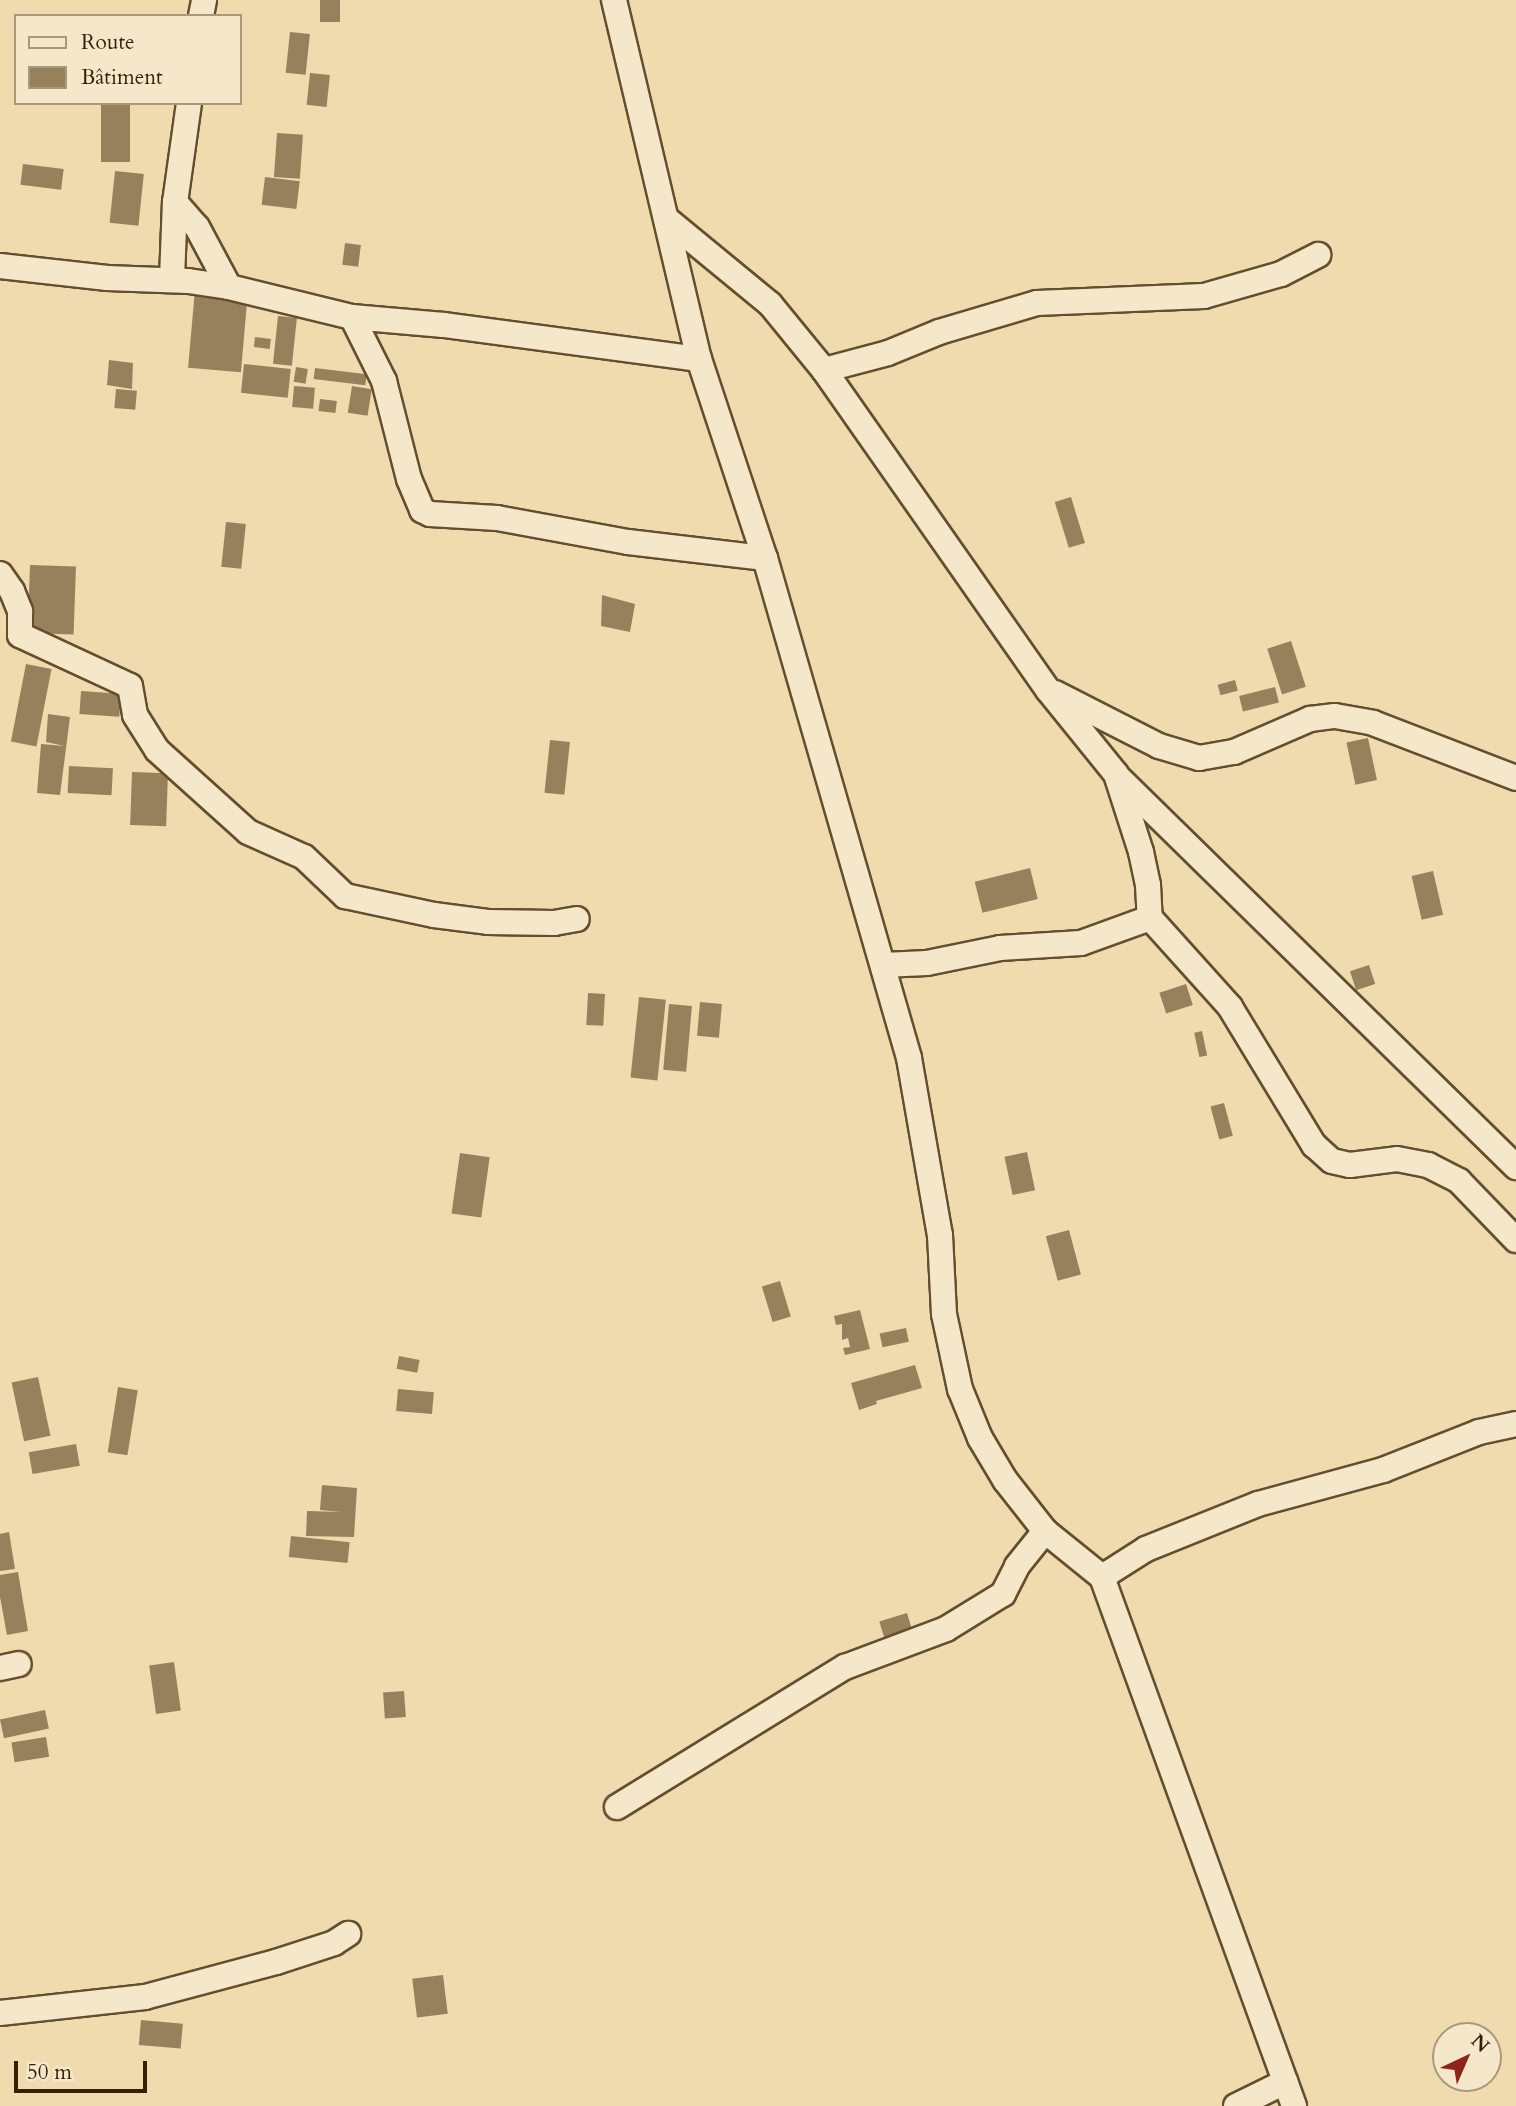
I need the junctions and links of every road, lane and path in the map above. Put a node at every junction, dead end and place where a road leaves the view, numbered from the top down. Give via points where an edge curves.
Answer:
1 (614, 0) edge
2 (189, 105) edge
3 (175, 202) junction
4 (669, 221) junction
5 (1318, 255) dead end
6 (0, 266) edge
7 (172, 279) junction
8 (229, 287) junction
9 (352, 317) junction
10 (699, 359) junction
11 (824, 370) junction
12 (765, 558) junction
13 (0, 574) edge
14 (1048, 690) junction
15 (1116, 774) junction
16 (1516, 778) edge
17 (1150, 918) junction
18 (577, 919) dead end
19 (883, 965) junction
20 (1516, 1167) edge
21 (1516, 1240) edge
22 (1516, 1424) edge
23 (1045, 1531) junction
24 (1102, 1577) junction
25 (617, 1807) dead end
26 (348, 1934) dead end
27 (0, 2013) edge
28 (1285, 2082) junction
29 (1237, 2106) edge
30 (1294, 2106) edge

1 - 4 street
2 - 3 street
3 - 7 street
3 - 8 street via 197,227
4 - 10 street
4 - 11 street via 770,304
5 - 11 street via 1281,274 1203,296 1037,303
6 - 7 street via 107,278
7 - 8 street
8 - 9 street
9 - 10 street
9 - 12 street via 384,381 409,479 422,510
10 - 12 street
11 - 14 street
12 - 19 street
13 - 18 street via 20,611 20,635 130,686 135,715 157,750 248,832 304,857 345,896 488,922
14 - 15 street
14 - 16 street via 1159,746 1199,758 1234,752 1310,719 1335,716 1373,723
15 - 17 street via 1148,885
15 - 20 street
17 - 19 street via 1081,943 1000,948 927,963
17 - 21 street via 1230,1007 1314,1145 1332,1161 1350,1165 1397,1159 1428,1165 1459,1181
19 - 23 street via 909,1058 940,1235 944,1314 960,1390 1004,1480
22 - 24 street via 1479,1432 1383,1471 1258,1504 1146,1549
23 - 24 street
23 - 25 street via 1017,1566 1003,1594 946,1629 845,1667
24 - 28 street
26 - 27 street via 276,1962 145,1997
28 - 29 street
28 - 30 street

